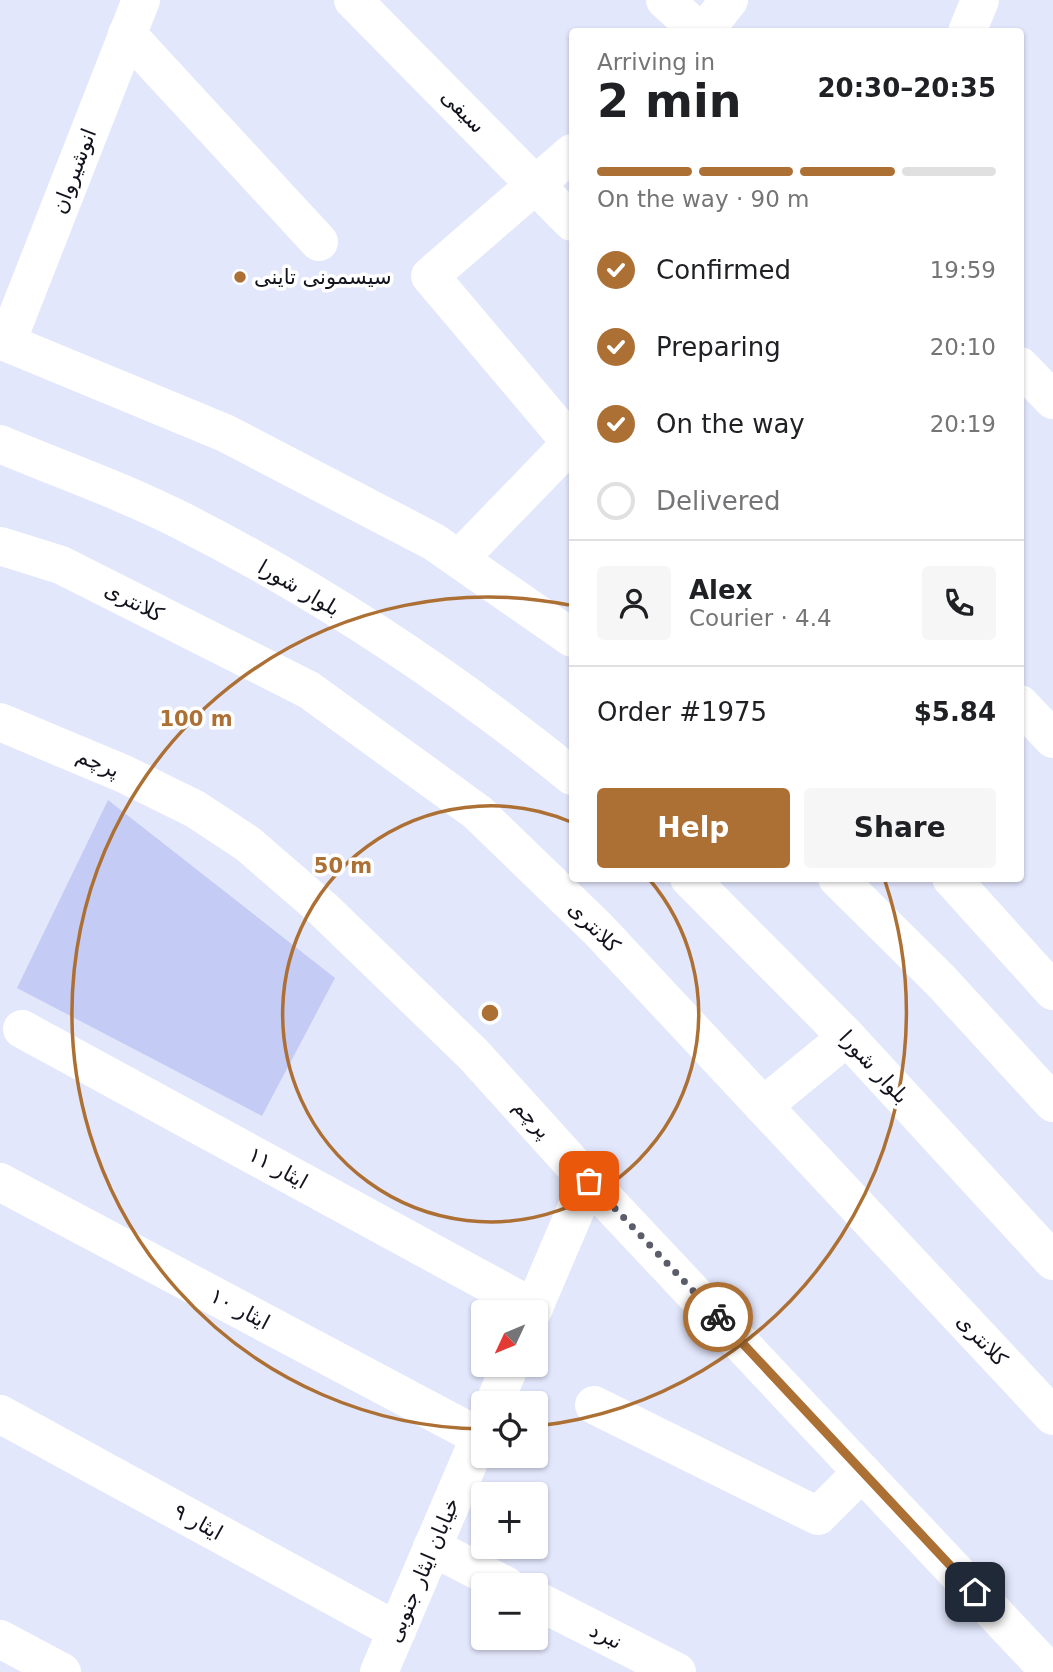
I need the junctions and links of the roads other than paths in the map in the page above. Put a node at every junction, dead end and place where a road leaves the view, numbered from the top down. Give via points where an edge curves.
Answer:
1 (353, 0) edge
2 (665, 0) edge
3 (729, 0) edge
4 (980, 0) edge
5 (134, 17) edge
6 (697, 28) edge
7 (705, 28) edge
8 (969, 28) edge
9 (569, 156) edge
10 (538, 185) junction
11 (569, 219) edge
12 (319, 242) dead end
13 (4, 341) edge
14 (1024, 370) edge
15 (1053, 400) edge
16 (569, 439) edge
17 (0, 444) edge
18 (569, 446) edge
19 (0, 546) edge
20 (459, 559) junction
21 (569, 636) edge
22 (1024, 708) edge
23 (0, 722) edge
24 (1053, 739) edge
25 (569, 774) edge
26 (693, 882) edge
27 (841, 882) edge
28 (955, 882) edge
29 (1053, 991) edge
30 (22, 1028) dead end
31 (847, 1037) junction
32 (1053, 1103) edge
33 (762, 1106) junction
34 (589, 1181) junction
35 (0, 1182) edge
36 (1053, 1261) edge
37 (515, 1300) edge
38 (537, 1300) edge
39 (594, 1405) dead end
40 (0, 1414) edge
41 (471, 1416) edge
42 (1053, 1416) edge
43 (471, 1456) edge
44 (862, 1472) junction
45 (432, 1547) junction
46 (482, 1573) edge
47 (548, 1606) edge
48 (397, 1631) junction
49 (14, 1655) edge
50 (61, 1672) edge
51 (379, 1672) edge
52 (677, 1672) edge
53 (1050, 1672) edge

1 - 10 street, سیفی
2 - 6 street
3 - 7 street
4 - 8 street
5 - 12 street
5 - 13 street, انوشیروان
9 - 10 street
10 - 11 street, سیفی
10 - 16 street via 430,276
13 - 20 street via 225,433
14 - 15 street
17 - 25 street, بلوار شورا via 185,522 375,631 509,724
18 - 20 street
19 - 33 street, کلانتری via 61,565 309,690 477,811 598,929
20 - 21 street
22 - 24 street
23 - 34 street, پرچم via 135,779 195,809 248,844 322,908 473,1054
26 - 31 street, بلوار شورا
27 - 32 street via 941,981
28 - 29 street
30 - 37 street, ایثار ۱۱
31 - 33 street
31 - 36 street, بلوار شورا
33 - 42 street, کلانتری
34 - 38 street
34 - 44 street, پرچم
35 - 41 street, ایثار ۱۰
39 - 44 street via 818,1516
40 - 48 street, ایثار ۹
43 - 45 street, خیابان ایثار جنوبی
44 - 53 street, پرچم
45 - 46 street
45 - 48 street, خیابان ایثار جنوبی
47 - 52 street, نبرد
48 - 51 street, خیابان ایثار جنوبی
49 - 50 street

